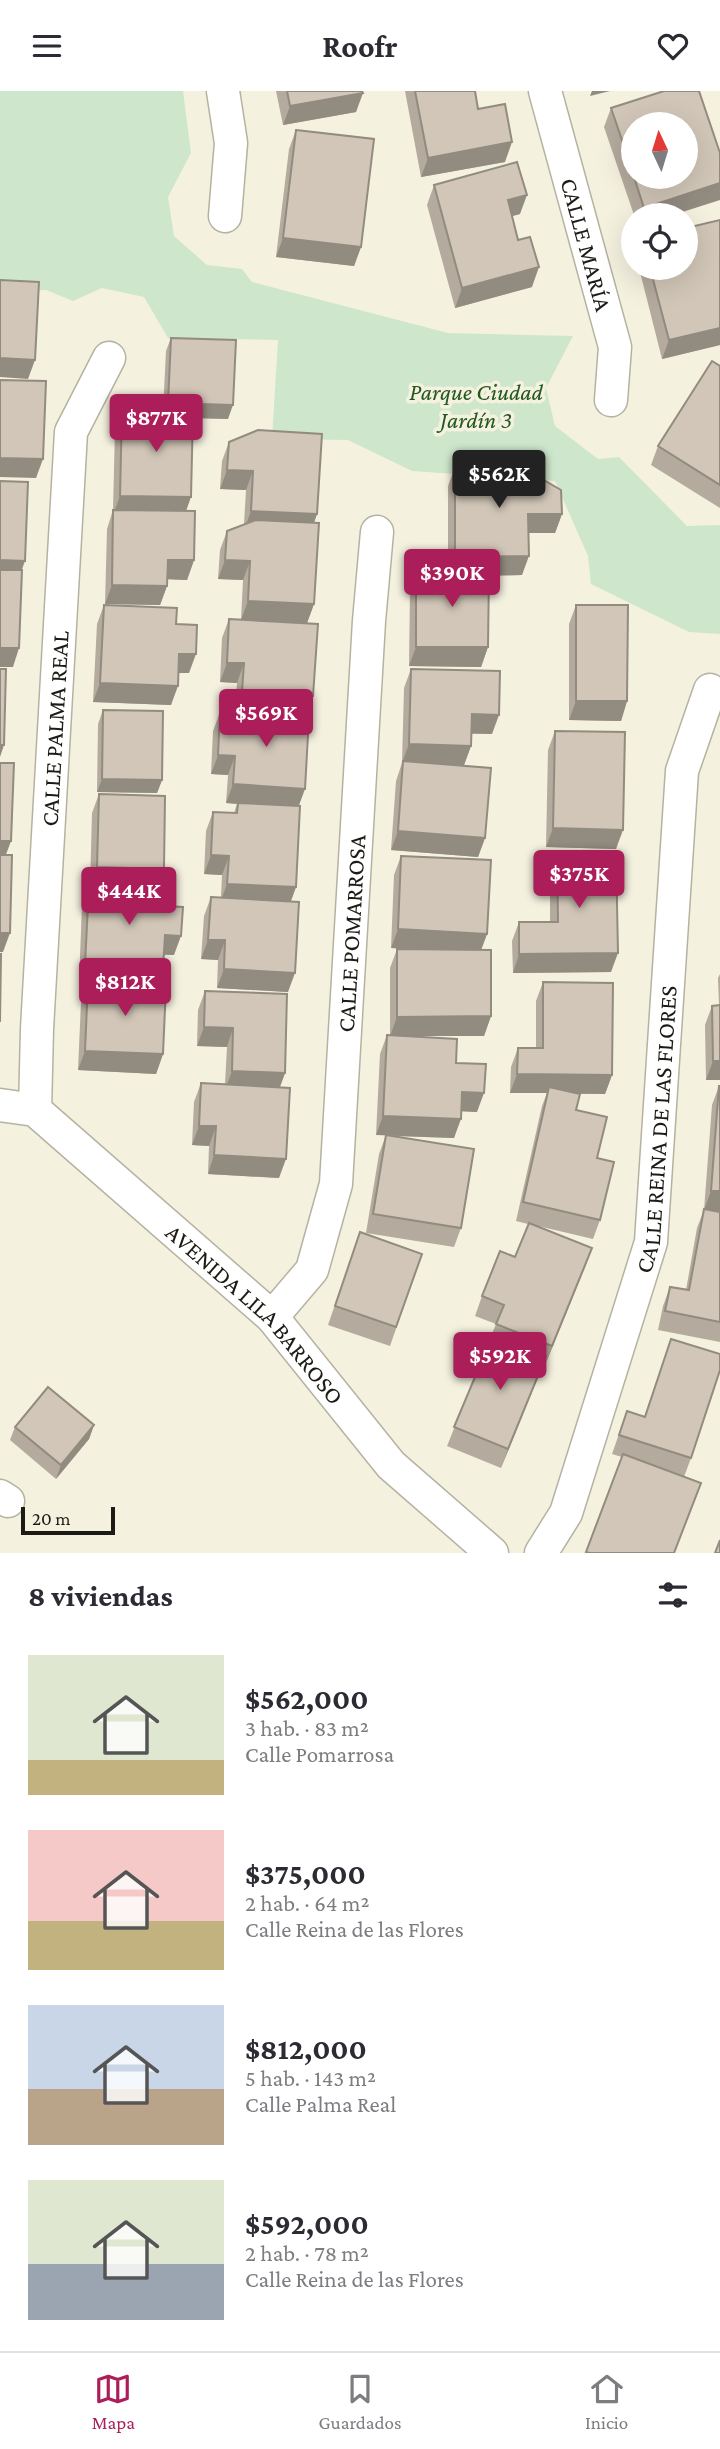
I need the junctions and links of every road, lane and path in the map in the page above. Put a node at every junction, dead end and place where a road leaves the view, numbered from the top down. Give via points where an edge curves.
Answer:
1 (223, 91) edge
2 (545, 91) edge
3 (225, 216) dead end
4 (108, 358) dead end
5 (611, 400) dead end
6 (377, 532) dead end
7 (710, 690) dead end
8 (0, 1105) edge
9 (36, 1110) junction
10 (272, 1317) junction
11 (492, 1553) edge
12 (541, 1553) edge

1 - 3 street via 231,143
2 - 5 street, CALLE MARÍA via 615,347
4 - 9 street, CALLE PALMA REAL via 71,432
6 - 10 street, CALLE POMARROSA via 336,1184 312,1271
7 - 12 street, CALLE REINA DE LAS FLORES via 682,771 650,1242 566,1513
8 - 9 street
9 - 10 street, AVENIDA LILA BARROSO
10 - 11 street, AVENIDA LILA BARROSO via 391,1465

